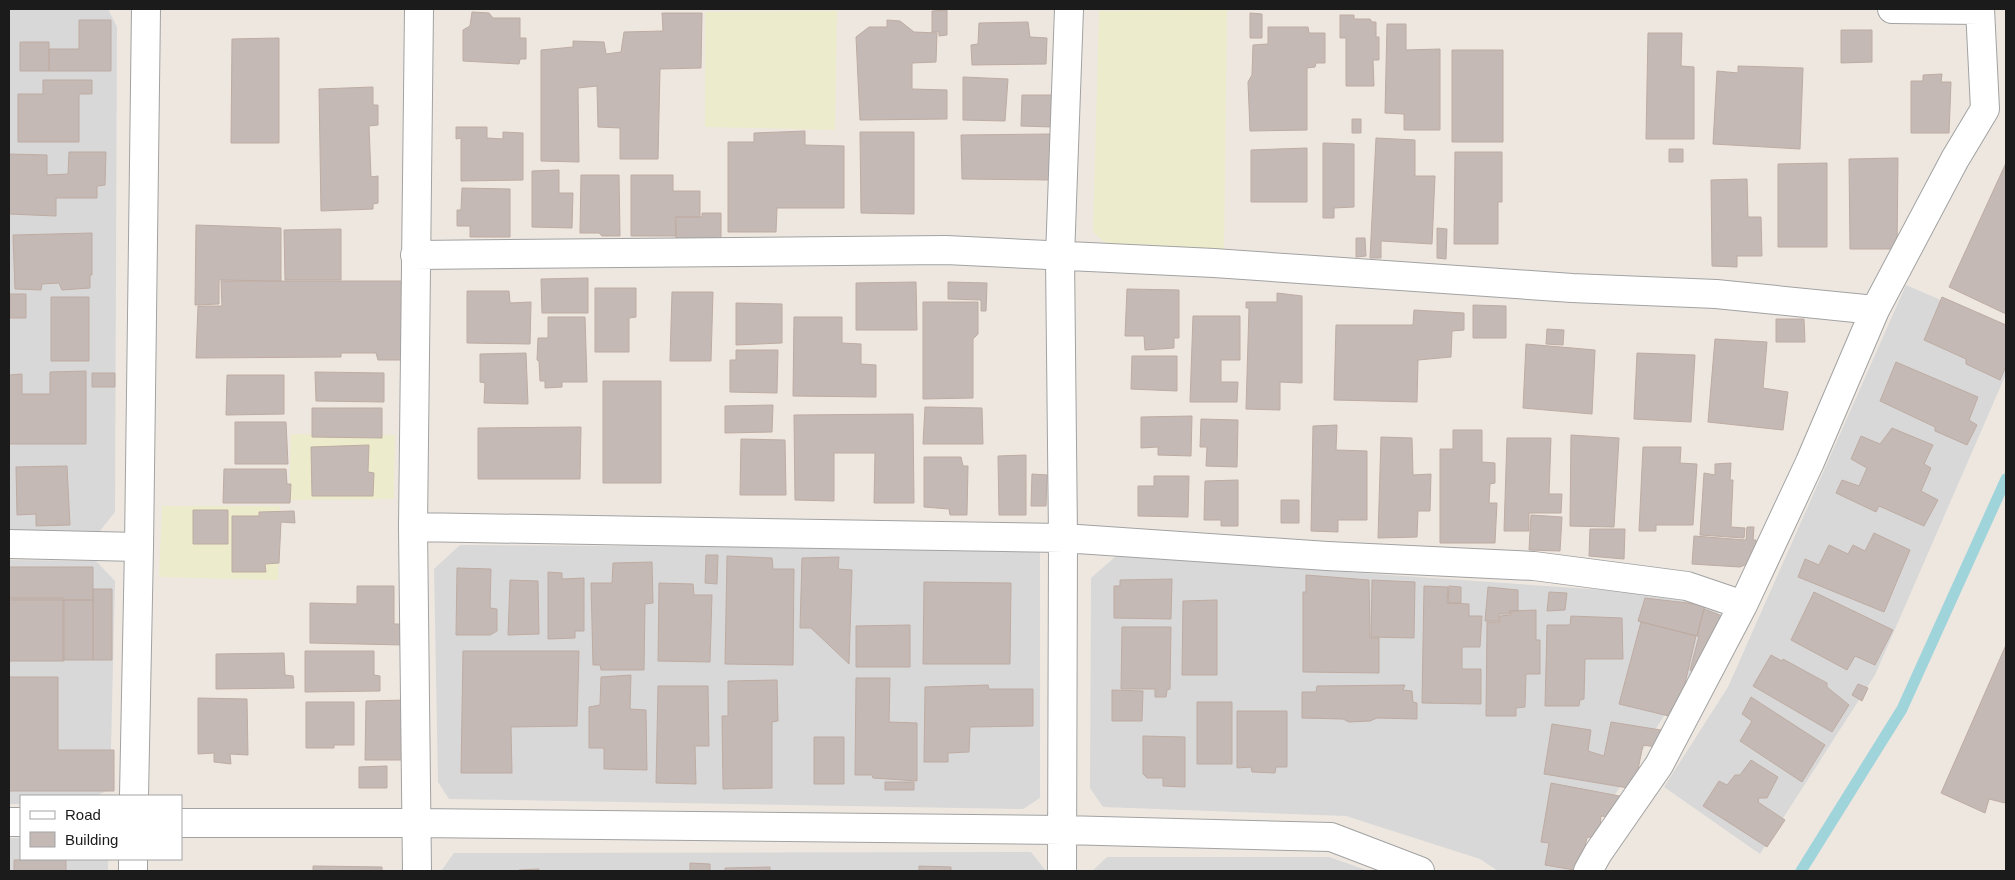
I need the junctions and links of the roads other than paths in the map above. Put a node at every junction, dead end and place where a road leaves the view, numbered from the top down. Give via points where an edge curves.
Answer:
1 (146, 9) edge
2 (419, 9) edge
3 (1069, 9) edge
4 (1892, 9) edge
5 (1980, 9) edge
6 (1996, 113) edge
7 (415, 255) junction
8 (1060, 257) junction
9 (1876, 310) junction
10 (413, 527) junction
11 (1063, 538) junction
12 (9, 544) edge
13 (139, 547) junction
14 (1743, 605) junction
15 (134, 795) edge
16 (182, 822) edge
17 (417, 822) junction
18 (1063, 830) junction
19 (417, 871) edge
20 (1062, 871) edge
21 (1420, 871) edge
22 (1588, 871) edge

1 - 13 street
2 - 7 street
3 - 8 street
4 - 5 street
5 - 6 street
6 - 9 street via 1955,159
7 - 8 street via 946,250
7 - 10 street
8 - 9 street via 1214,263 1572,288 1716,294
8 - 11 street
9 - 14 street
10 - 11 street
10 - 17 street
11 - 14 street via 1534,566 1687,586
11 - 18 street
12 - 13 street
13 - 15 street
14 - 22 street via 1659,766
16 - 17 street
17 - 18 street
17 - 19 street
18 - 20 street
18 - 21 street via 1331,837

